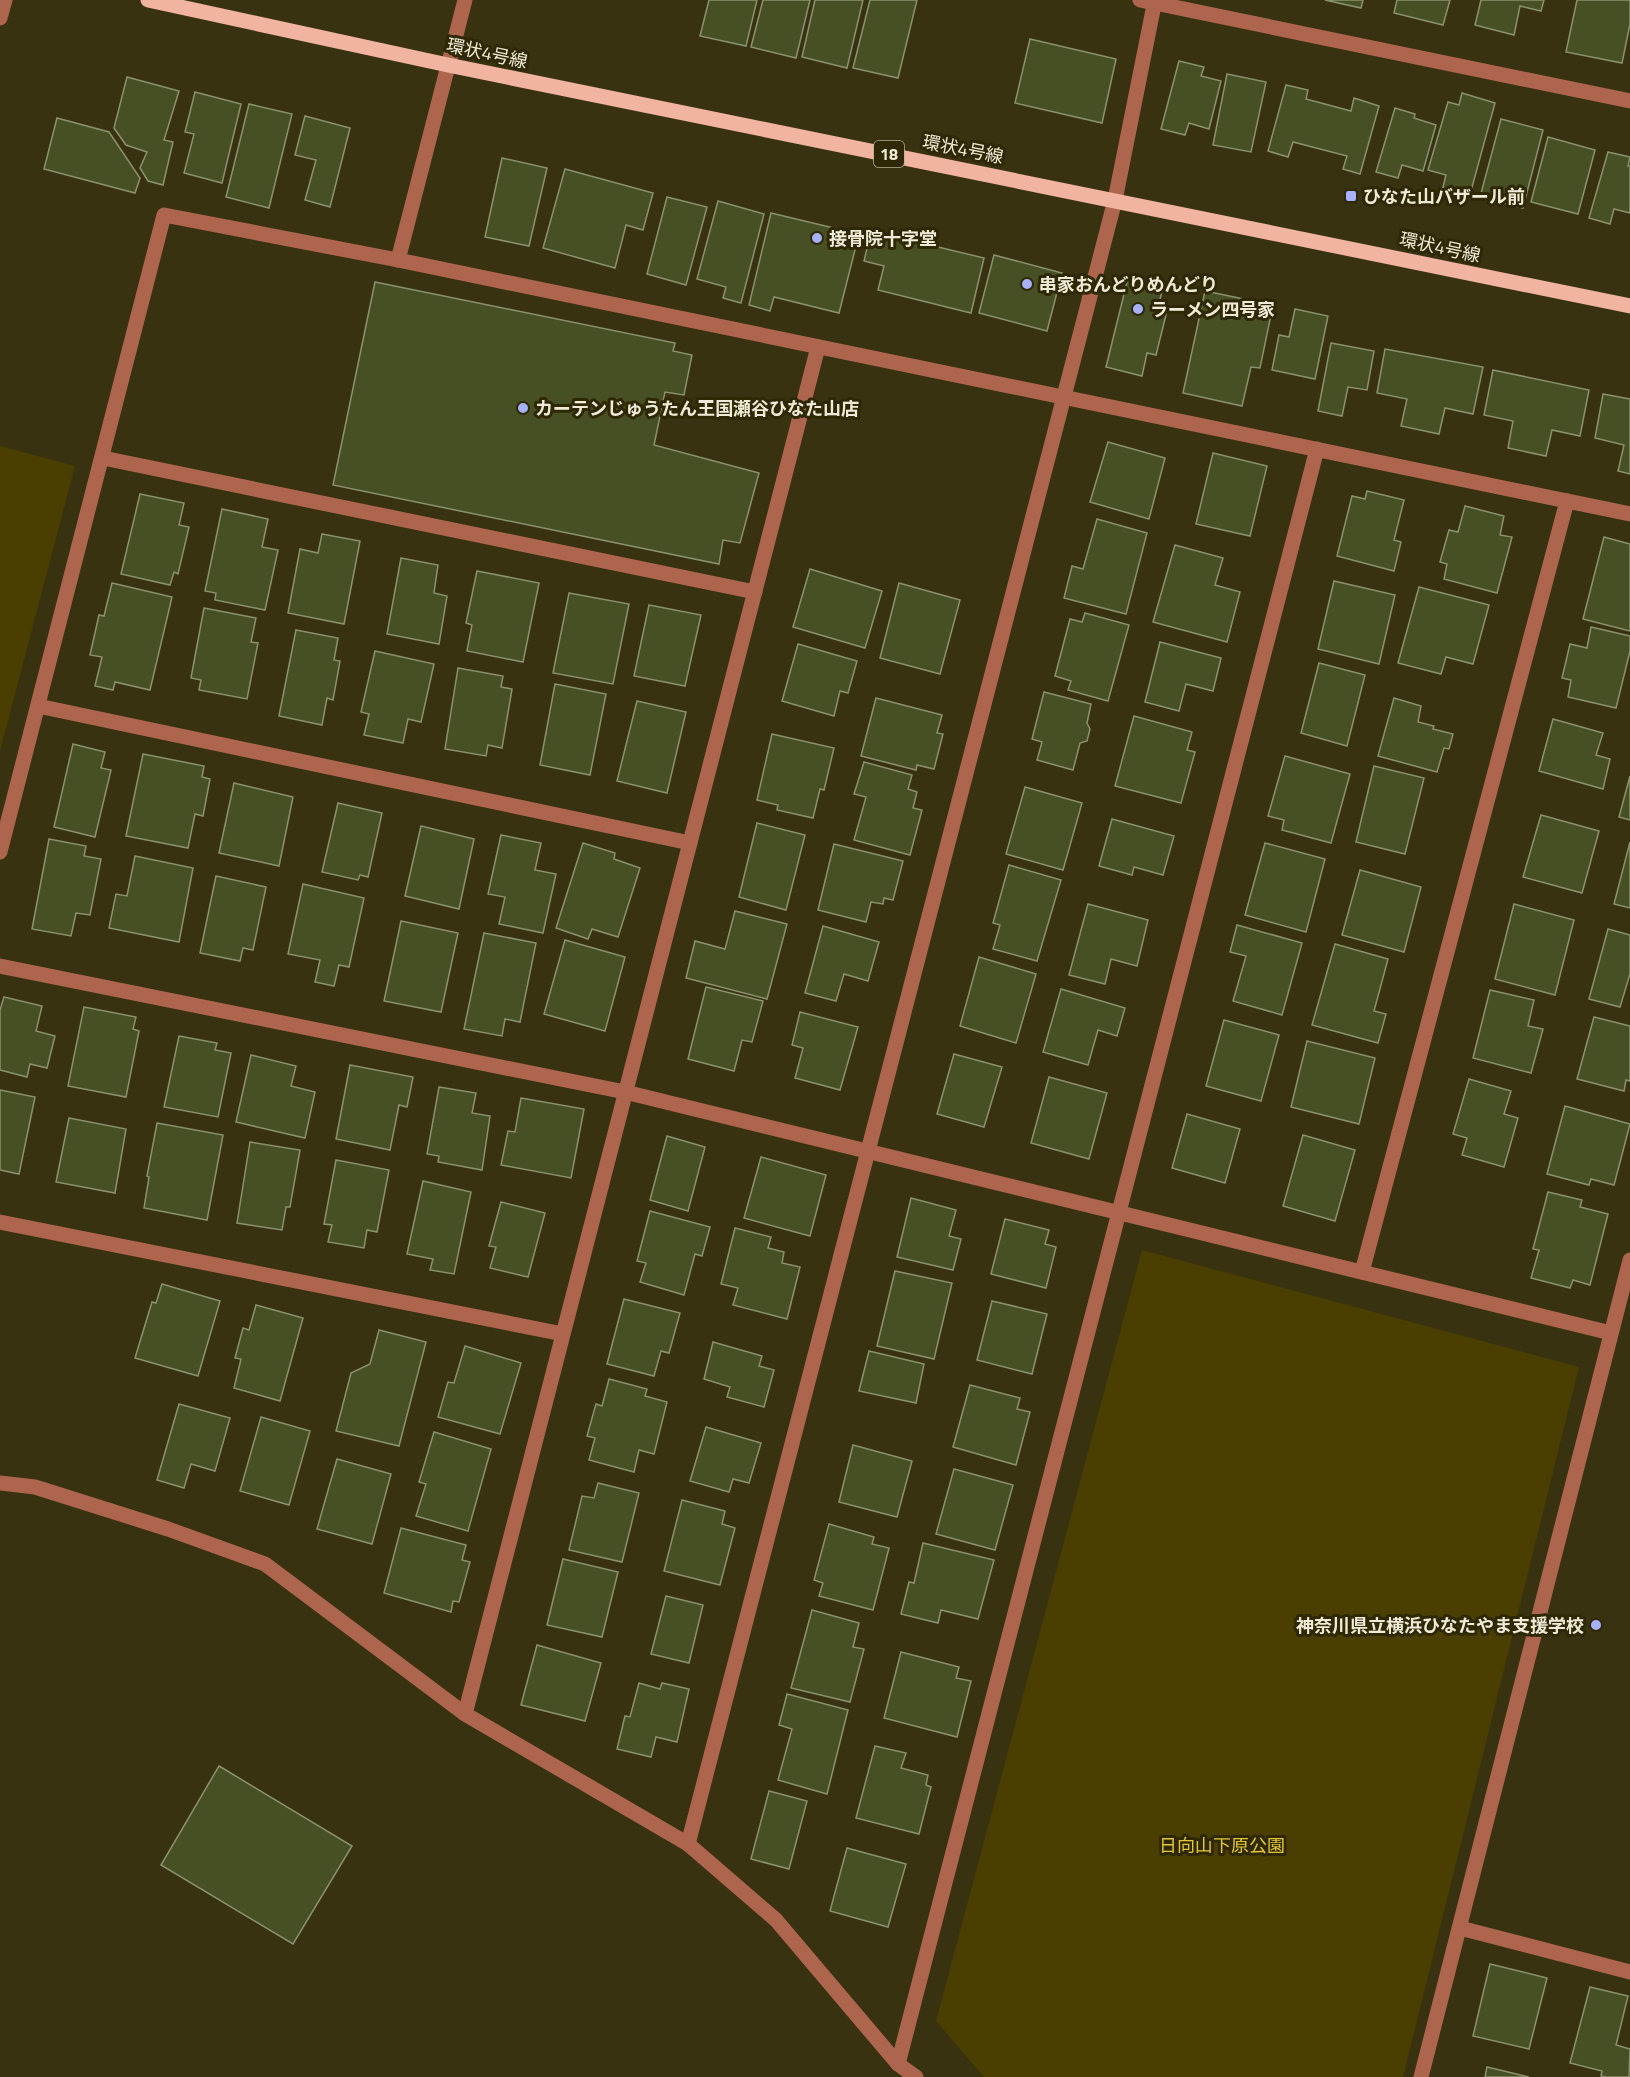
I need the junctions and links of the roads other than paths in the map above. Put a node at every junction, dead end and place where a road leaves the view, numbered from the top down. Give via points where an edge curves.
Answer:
1 (5, 0) edge
2 (148, 0) edge
3 (465, 0) edge
4 (1150, 1) edge
5 (0, 18) edge
6 (448, 65) junction
7 (1630, 101) edge
8 (1115, 200) junction
9 (398, 260) junction
10 (1630, 306) edge
11 (818, 347) junction
12 (1063, 396) junction
13 (1317, 448) junction
14 (103, 458) junction
15 (1566, 501) junction
16 (1630, 514) edge
17 (755, 592) junction
18 (38, 706) junction
19 (690, 843) junction
20 (0, 852) edge
21 (0, 966) edge
22 (626, 1092) junction
23 (868, 1152) junction
24 (1119, 1213) junction
25 (0, 1222) edge
26 (1630, 1260) edge
27 (1362, 1272) junction
28 (1611, 1333) junction
29 (563, 1334) junction
30 (0, 1483) edge
31 (465, 1714) junction
32 (688, 1844) junction
33 (1460, 1928) junction
34 (1630, 1972) edge
35 (898, 2064) junction
36 (916, 2077) edge
37 (1421, 2077) edge

1 - 5 street
2 - 6 main road, 環状4号線 / 18
3 - 6 street
4 - 7 street
4 - 8 street
6 - 8 main road, 環状4号線 / 18
6 - 9 street
8 - 10 main road, 環状4号線 / 18
8 - 12 street
9 - 11 street
9 - 14 street via 164,215
11 - 12 street
11 - 17 street
12 - 13 street
12 - 23 street
13 - 15 street
13 - 24 street
14 - 17 street
14 - 18 street
15 - 16 street
15 - 27 street
17 - 19 street
18 - 19 street
18 - 20 street
19 - 22 street
21 - 22 street
22 - 23 street
22 - 29 street
23 - 24 street
23 - 32 street
24 - 27 street
24 - 35 street
25 - 29 street
26 - 28 street
27 - 28 street
28 - 33 street
29 - 31 street
30 - 31 street via 35,1487 168,1528 265,1564
31 - 32 street
32 - 35 street via 776,1920
33 - 34 street
33 - 37 street
35 - 36 street

